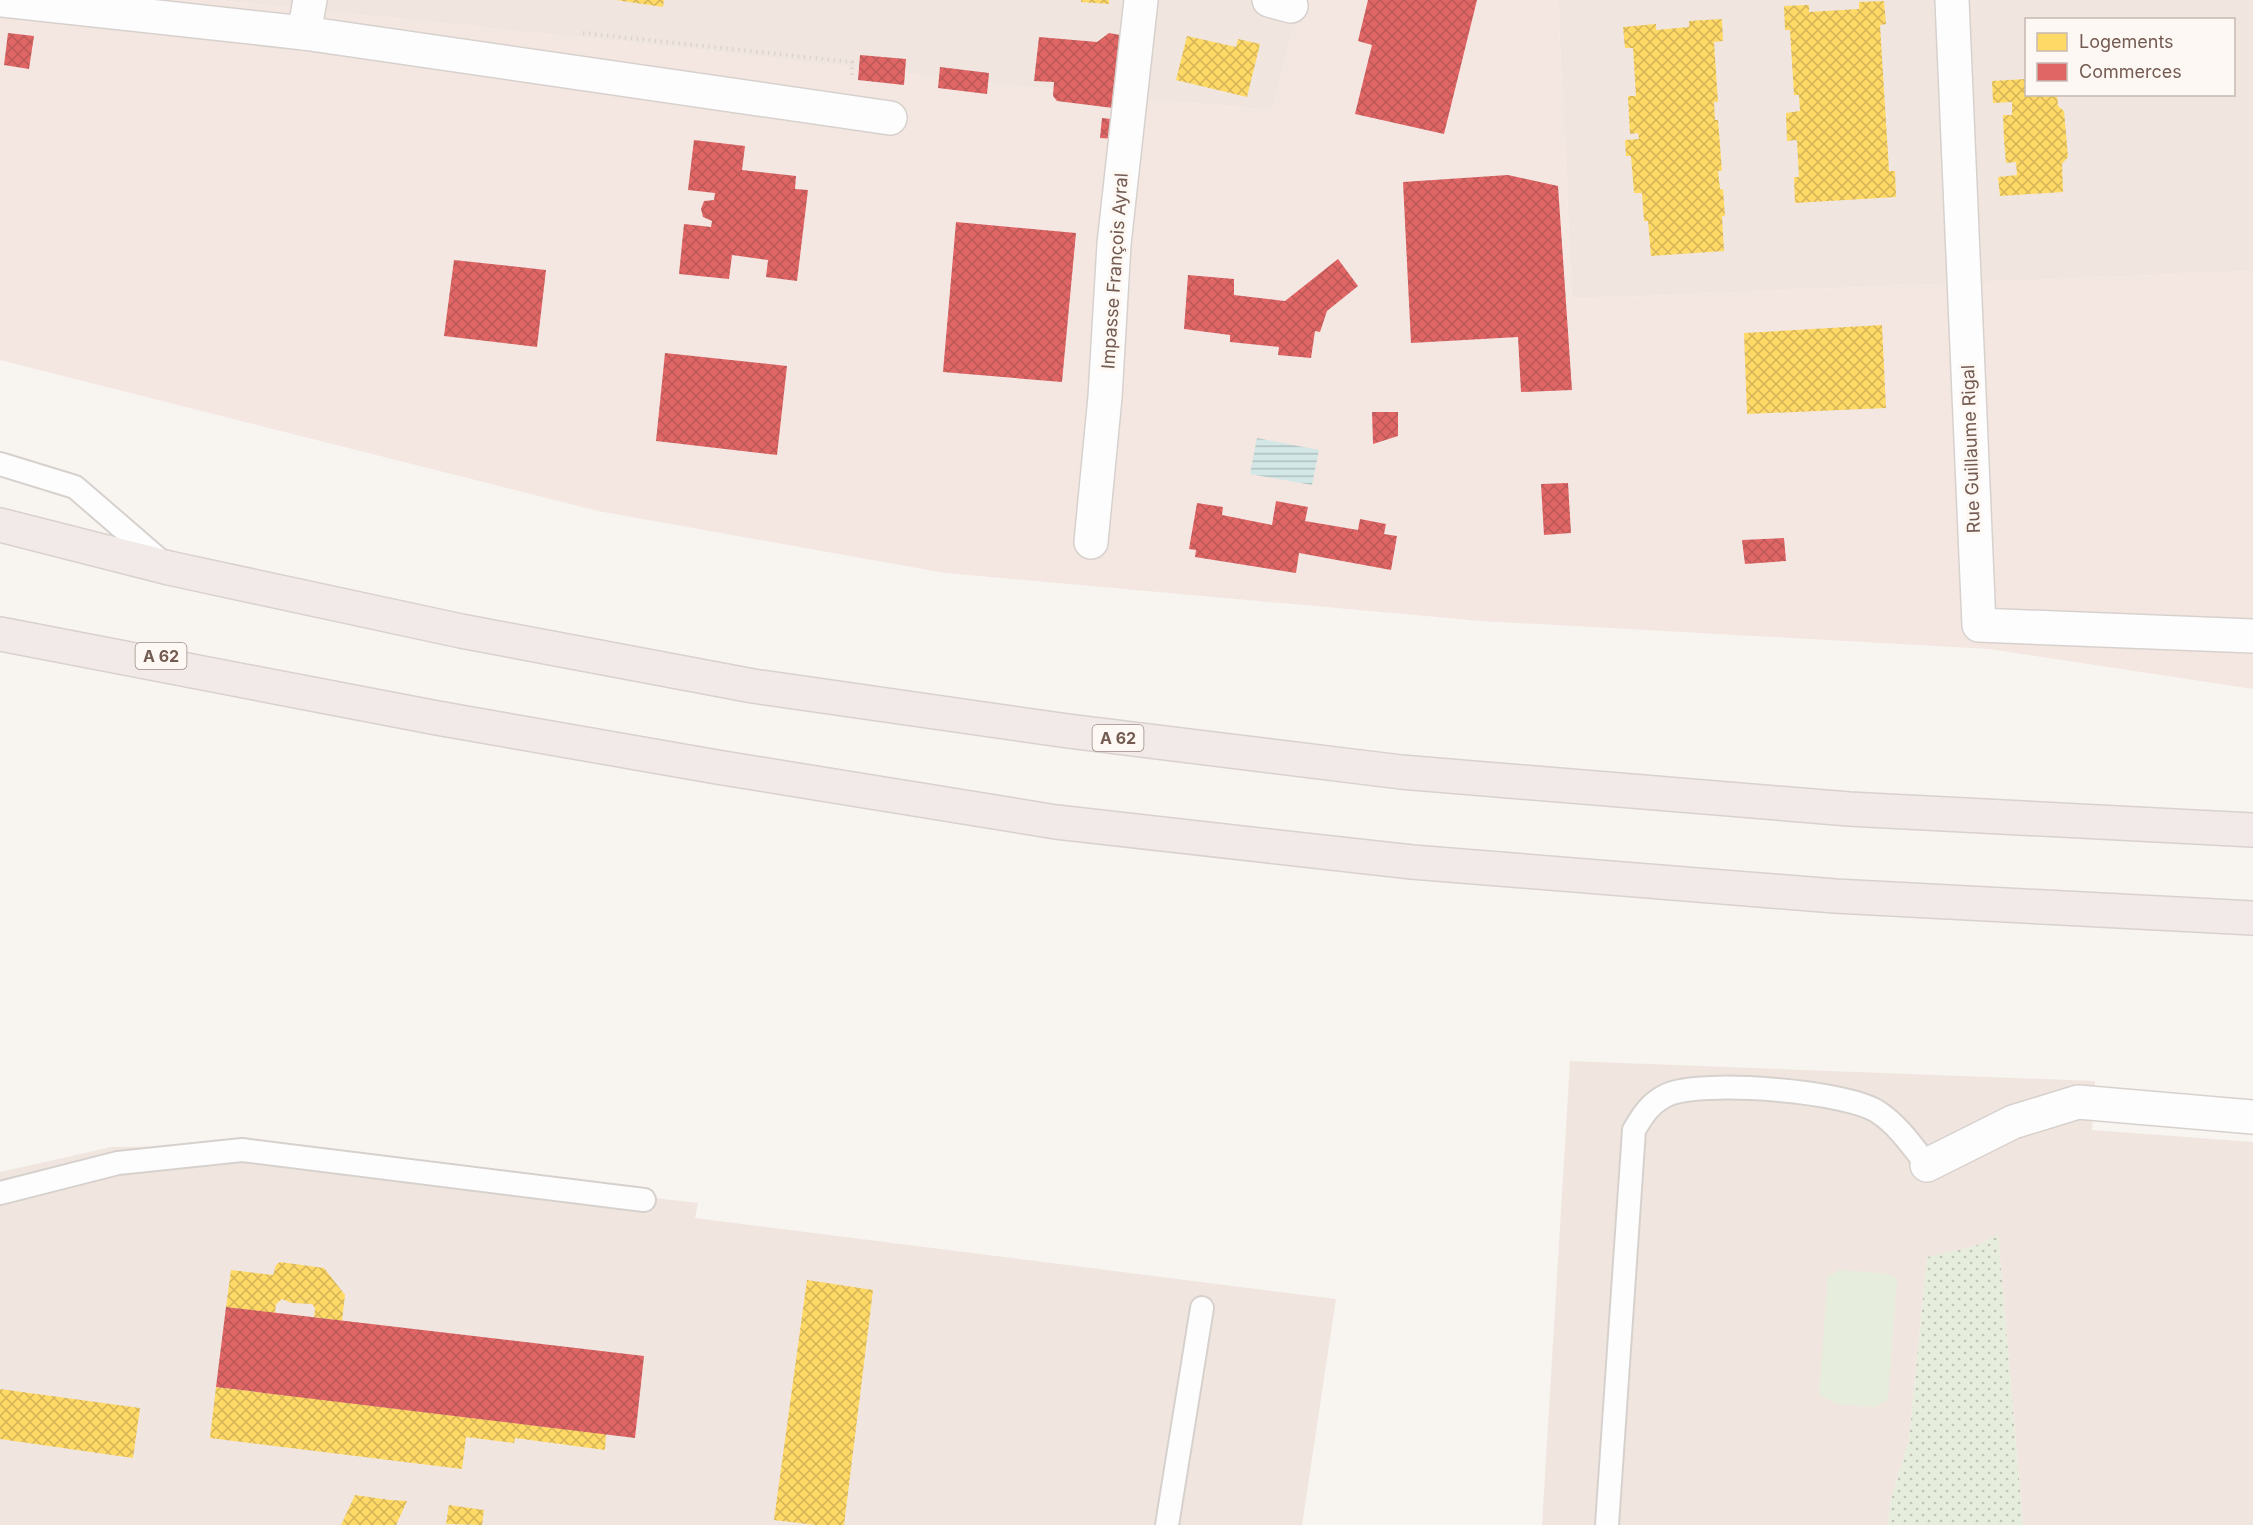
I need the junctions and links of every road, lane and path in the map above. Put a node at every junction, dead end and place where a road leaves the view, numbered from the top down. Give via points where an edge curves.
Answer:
1 (3, 0) edge
2 (310, 0) edge
3 (1142, 0) edge
4 (1952, 0) edge
5 (304, 33) junction
6 (890, 118) dead end
7 (0, 464) edge
8 (0, 525) edge
9 (1091, 542) dead end
10 (169, 568) junction
11 (0, 617) edge
12 (0, 634) edge
13 (2253, 636) edge
14 (322, 694) junction
15 (2253, 830) edge
16 (2253, 918) edge
17 (2253, 1117) edge
18 (1928, 1165) joint
19 (0, 1193) edge
20 (644, 1200) dead end
21 (1202, 1308) dead end
22 (1167, 1525) edge
23 (1607, 1525) edge

1 - 5 street
2 - 5 street
3 - 9 street, Impasse François Ayral via 1114,244
4 - 13 street, Rue Guillaume Rigal via 1979,625
5 - 6 street
7 - 10 lane via 75,487
8 - 10 highway, A 62
10 - 15 highway, A 62 via 461,631 753,686 1104,736 1401,772 1778,803
11 - 14 highway, A 62
12 - 14 highway
14 - 16 highway, A 62 via 693,763 1056,822 1459,866 1835,896
17 - 18 street via 2078,1102 2013,1122
18 - 23 lane via 1877,1111 1843,1099 1776,1090 1699,1088 1668,1094 1646,1109 1634,1130
19 - 20 lane via 118,1163 242,1150
21 - 22 lane

